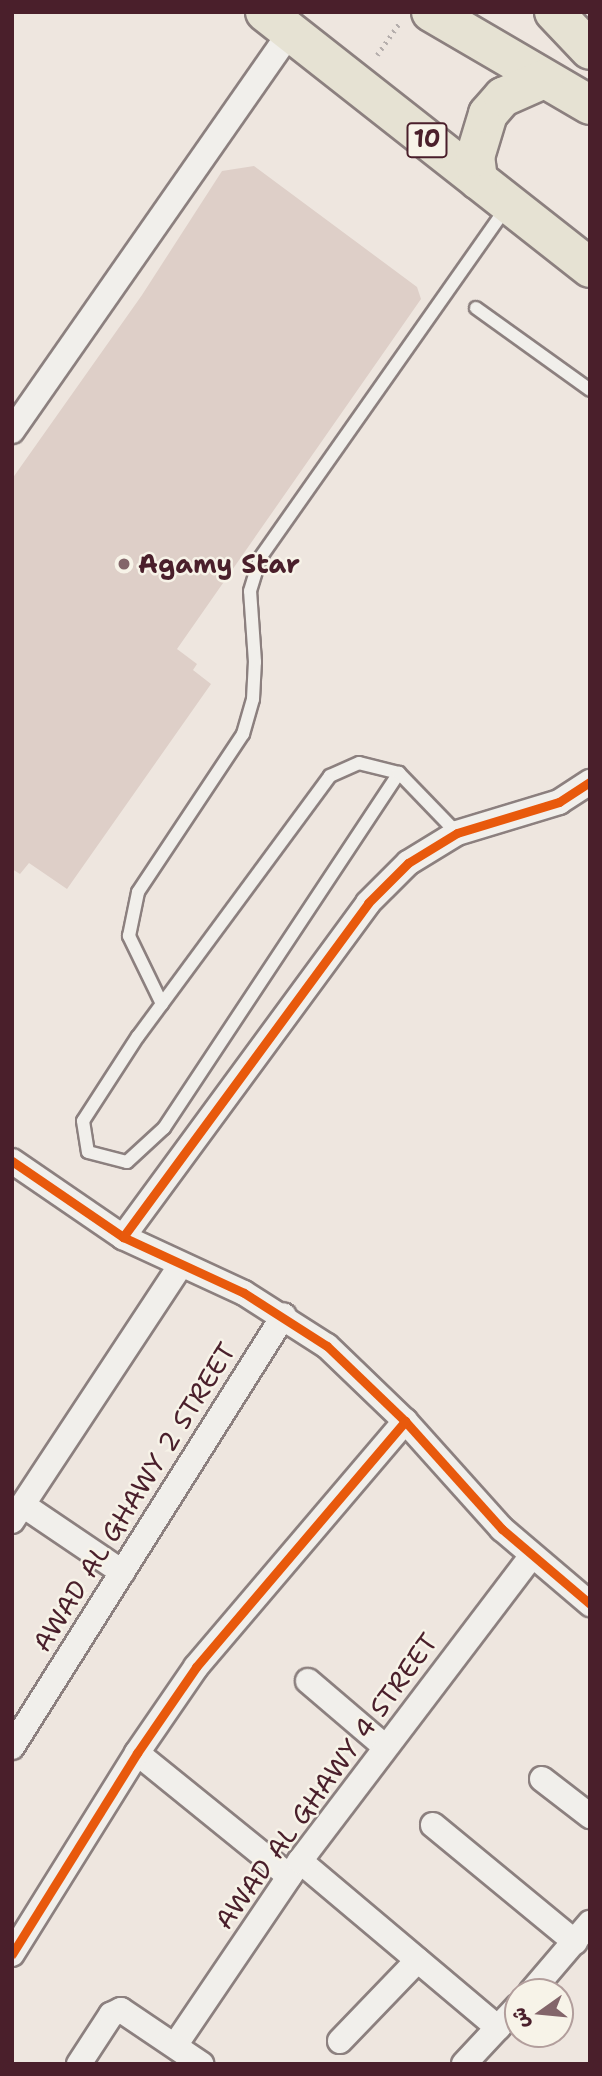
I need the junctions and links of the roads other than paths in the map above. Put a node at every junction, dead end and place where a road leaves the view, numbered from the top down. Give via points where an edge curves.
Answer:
1 (431, 12) edge
2 (554, 12) edge
3 (277, 22) edge
4 (590, 50) edge
5 (544, 79) junction
6 (590, 105) edge
7 (478, 180) junction
8 (509, 204) junction
9 (590, 268) edge
10 (476, 308) dead end
11 (590, 390) edge
12 (12, 431) edge
13 (398, 773) junction
14 (590, 782) edge
15 (457, 833) junction
16 (162, 1004) junction
17 (12, 1161) edge
18 (123, 1237) junction
19 (180, 1266) junction
20 (284, 1315) junction
21 (405, 1421) junction
22 (18, 1513) edge
23 (531, 1557) junction
24 (122, 1572) junction
25 (590, 1604) edge
26 (308, 1681) dead end
27 (384, 1746) junction
28 (12, 1747) edge
29 (137, 1753) junction
30 (542, 1779) dead end
31 (590, 1816) edge
32 (433, 1825) dead end
33 (295, 1868) junction
34 (582, 1933) edge
35 (12, 1954) edge
36 (418, 1960) junction
37 (543, 1978) edge
38 (504, 2021) edge
39 (498, 2028) junction
40 (340, 2041) dead end
41 (176, 2043) junction
42 (79, 2064) edge
43 (201, 2064) edge
44 (464, 2064) edge

1 - 5 main road
2 - 4 main road
3 - 7 main road, 10
3 - 12 street
5 - 6 main road
5 - 7 main road via 503,97 488,114 475,157
7 - 8 main road, 10
8 - 9 main road, 10
8 - 16 lane via 260,558 250,591 255,662 253,699 243,734 138,892 129,936
10 - 11 lane
13 - 15 lane
13 - 16 lane via 359,763 330,776
13 - 16 lane via 164,1128 127,1162 89,1152 83,1121
14 - 15 street via 559,802
15 - 18 street via 408,863 368,903
17 - 18 street
18 - 19 street
19 - 20 street
19 - 22 street
20 - 21 street via 327,1346
20 - 24 street, AWAD AL GHAWY 2 STREET
21 - 23 street
21 - 29 street via 228,1625
22 - 24 street
23 - 25 street
23 - 27 street, AWAD AL GHAWY 4 STREET
24 - 28 street, AWAD AL GHAWY 2 STREET
26 - 27 street
27 - 33 street, AWAD AL GHAWY 4 STREET
29 - 33 street
29 - 35 street
30 - 31 street
32 - 34 street
33 - 36 street
33 - 41 street, AWAD AL GHAWY 4 STREET
34 - 37 street
36 - 39 street
36 - 40 street
38 - 39 street
39 - 44 street
41 - 42 street via 117,2010
41 - 43 street

